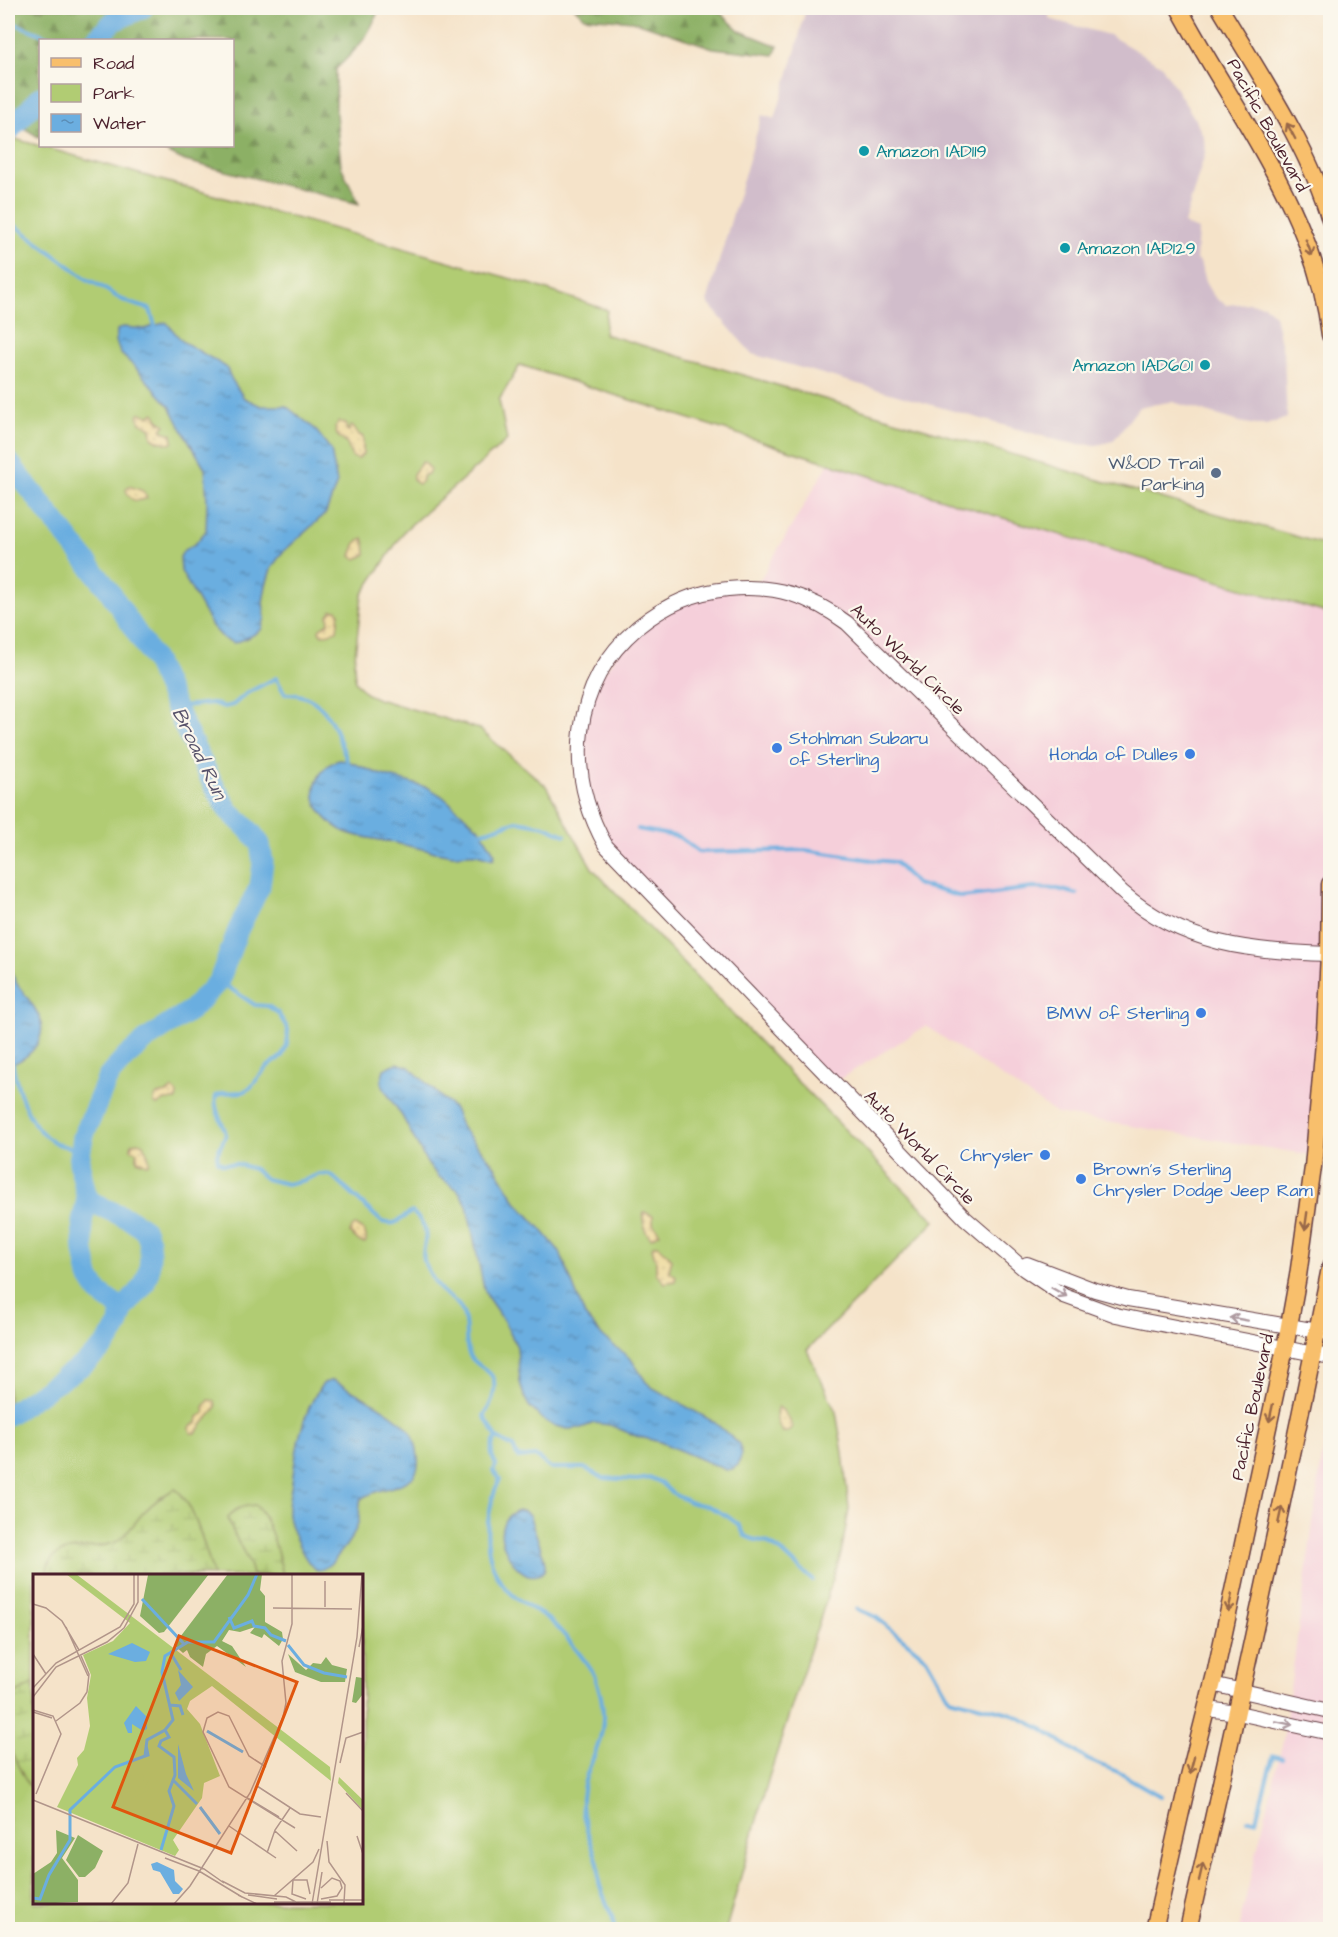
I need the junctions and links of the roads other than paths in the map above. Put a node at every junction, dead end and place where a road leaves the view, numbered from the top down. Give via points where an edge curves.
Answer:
1 (1179, 8) edge
2 (1220, 8) edge
3 (1330, 219) edge
4 (1330, 335) edge
5 (1330, 884) edge
6 (1330, 954) edge
7 (1012, 1257) junction
8 (1330, 1268) edge
9 (1288, 1328) junction
10 (1324, 1333) edge
11 (1285, 1348) junction
12 (1322, 1355) edge
13 (1212, 1684) junction
14 (1243, 1691) junction
15 (1207, 1708) junction
16 (1330, 1712) edge
17 (1238, 1713) junction
18 (1330, 1733) edge
19 (1154, 1929) edge
20 (1188, 1929) edge

1 -> 4 main road, Pacific Boulevard via 1290,204 1322,288
3 -> 2 main road, Pacific Boulevard via 1300,148
5 - 6 main road, Pacific Boulevard
6 - 7 street, Auto World Circle via 1239,947 1193,935 1154,917 1122,892 863,638 814,602 776,590 716,590 675,602 630,634 595,682 580,731 582,784 606,846 928,1182
6 -> 9 main road, Pacific Boulevard via 1313,1167
9 -> 7 street, Auto World Circle via 1128,1299
7 -> 11 street, Auto World Circle via 1064,1296 1096,1308
8 - 10 main road
9 - 10 street, Auto World Circle
9 - 11 main road, Pacific Boulevard
10 - 12 main road
11 - 12 street, Auto World Circle
11 -> 13 main road, Pacific Boulevard
14 -> 12 main road
13 - 14 street
13 - 15 main road, Pacific Boulevard
14 - 16 street
14 - 17 main road
15 - 17 street
15 -> 19 main road, Pacific Boulevard
17 -> 18 street
20 -> 17 main road

